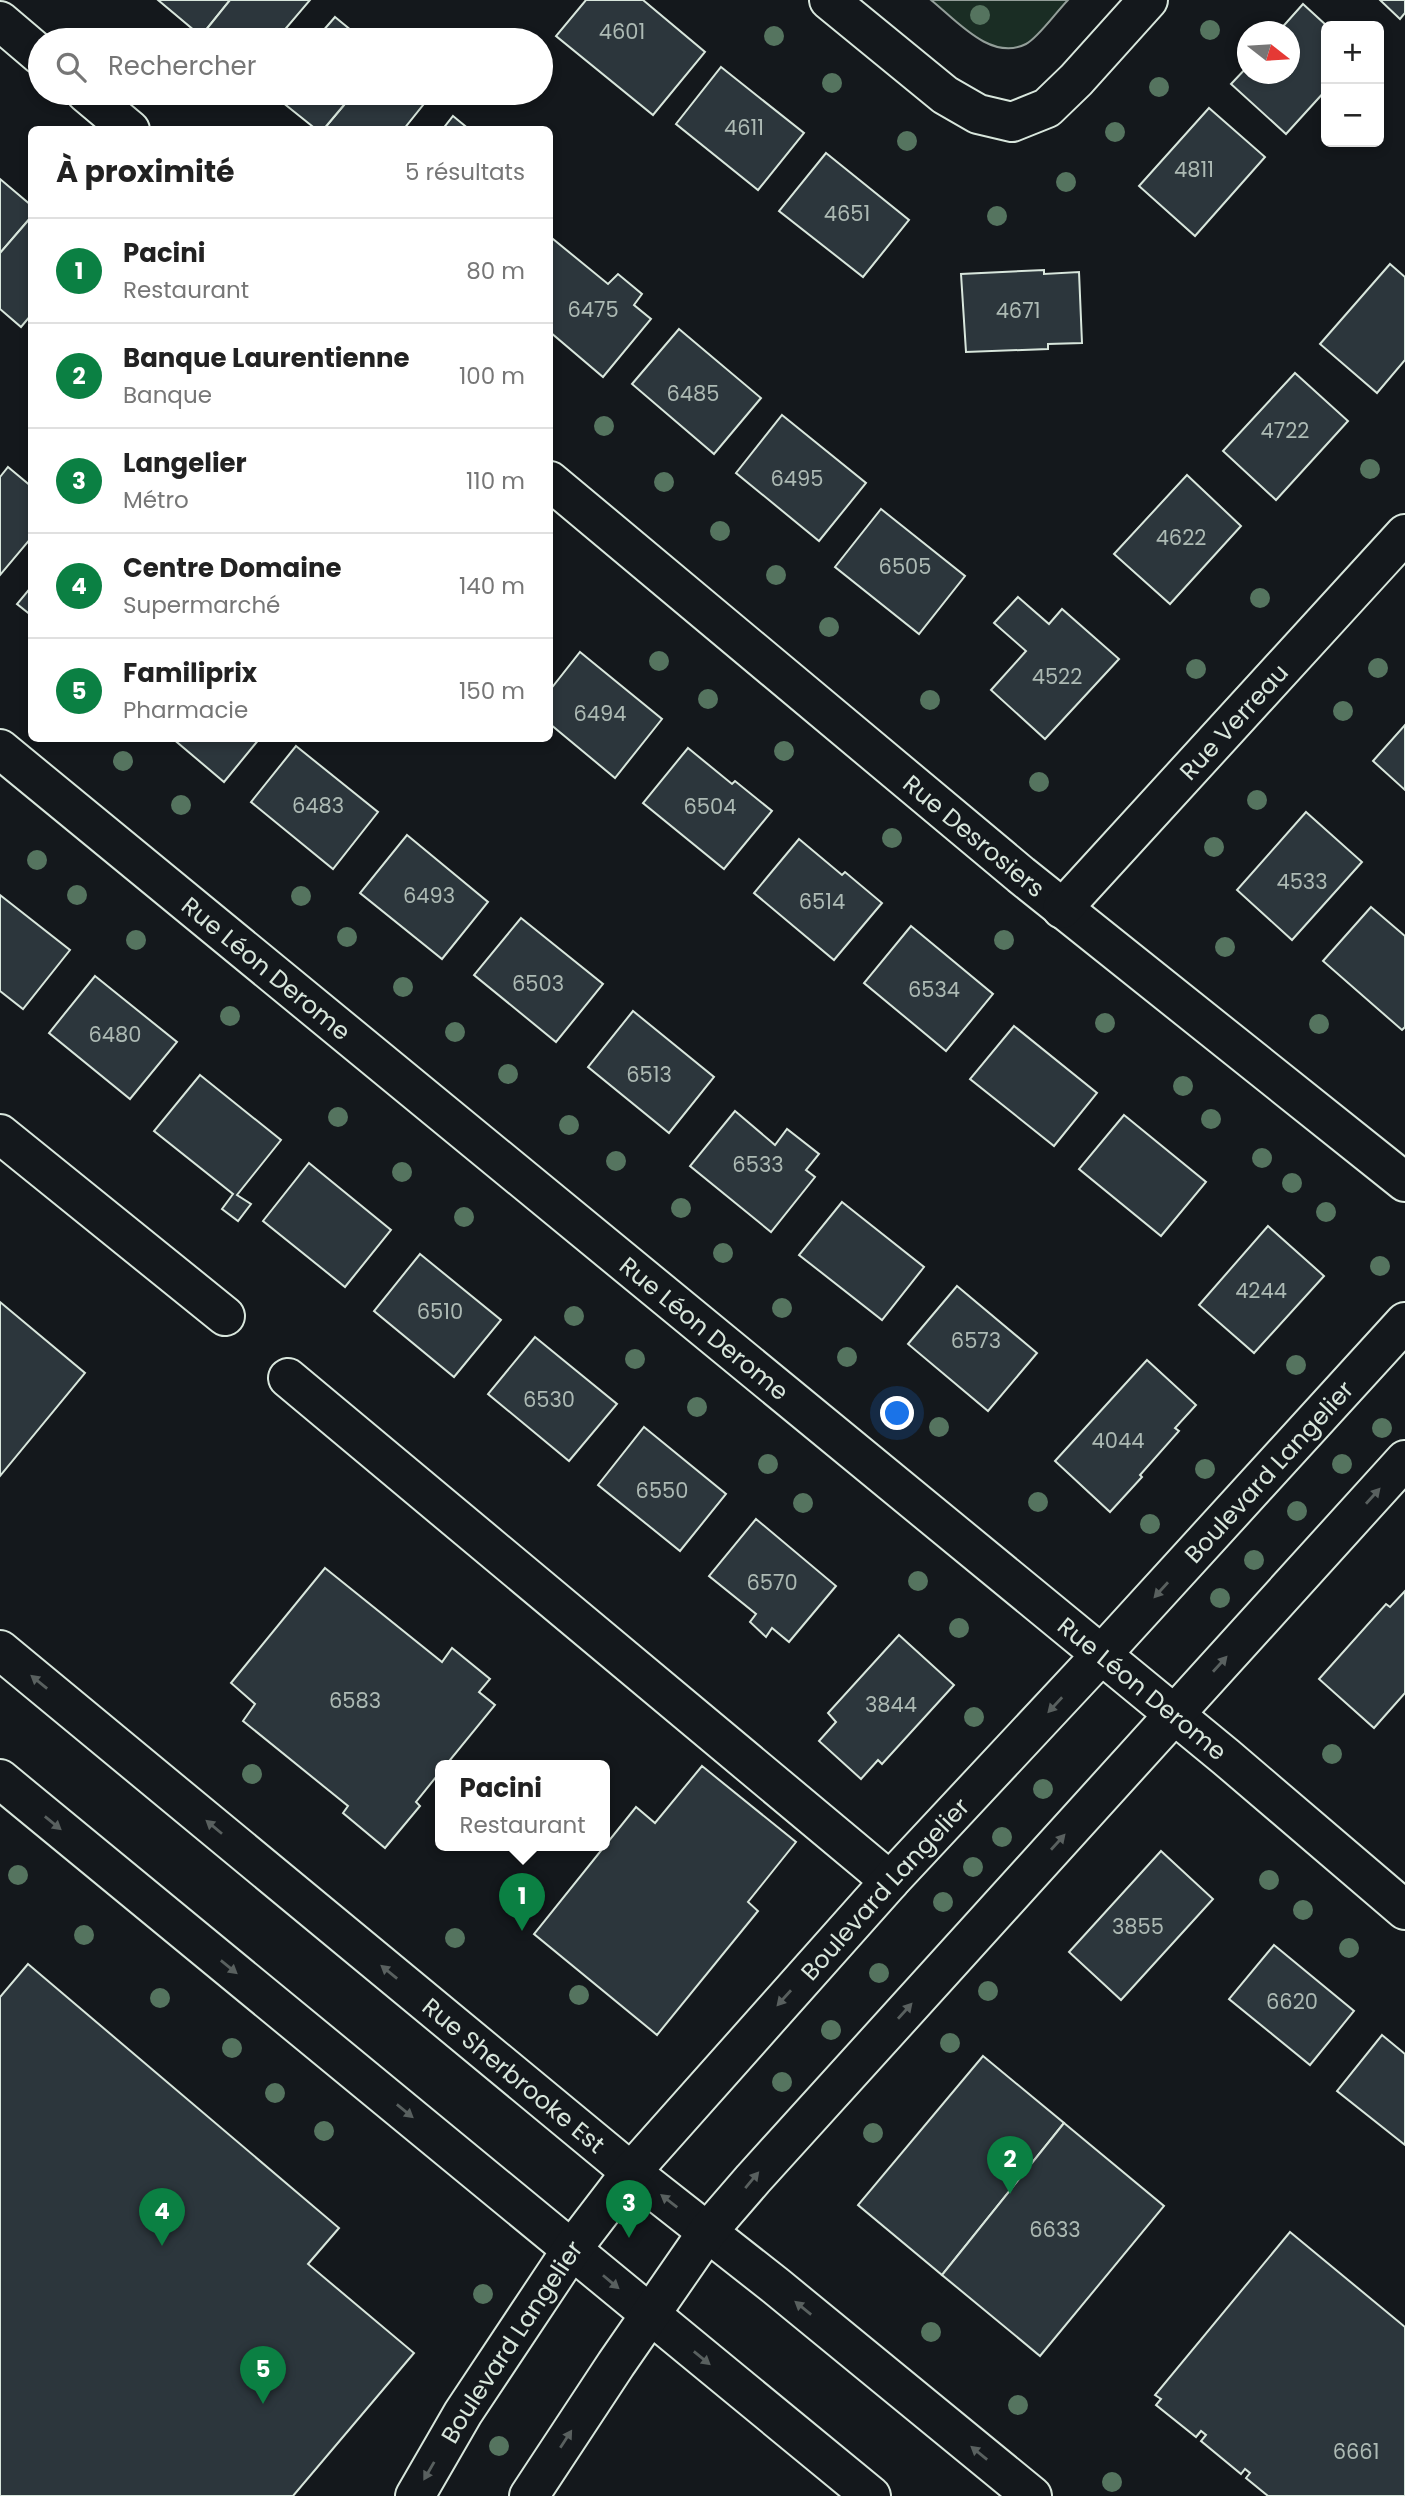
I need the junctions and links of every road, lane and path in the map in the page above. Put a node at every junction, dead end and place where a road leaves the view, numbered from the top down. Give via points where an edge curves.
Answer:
1 (829, 0) edge
2 (1148, 0) edge
3 (0, 21) edge
4 (28, 45) edge
5 (100, 105) edge
6 (125, 126) edge
7 (553, 484) edge
8 (1405, 534) edge
9 (0, 749) edge
10 (1062, 909) junction
11 (0, 1134) edge
12 (1405, 1182) edge
13 (225, 1316) dead end
14 (1405, 1322) edge
15 (288, 1378) dead end
16 (1405, 1460) edge
17 (0, 1650) edge
18 (1101, 1655) junction
19 (1174, 1715) junction
20 (0, 1779) edge
21 (890, 1881) junction
22 (1405, 1910) edge
23 (631, 2172) junction
24 (708, 2231) junction
25 (572, 2249) junction
26 (650, 2314) junction
27 (415, 2496) edge
28 (529, 2496) edge
29 (871, 2496) edge
30 (1032, 2496) edge

1 - 2 main road via 945,95 978,114 1012,122 1047,108
3 - 4 main road
5 - 6 main road
7 - 10 main road, Rue Desrosiers
8 - 10 main road, Rue Verreau
9 - 18 main road, Rue Léon Derome
10 - 12 main road, Rue Desrosiers
11 - 13 main road
14 -> 18 main road, Boulevard Langelier
15 - 21 main road
19 -> 16 main road
23 -> 17 main road, Rue Sherbrooke Est
18 - 19 main road, Rue Léon Derome
18 -> 21 main road, Boulevard Langelier
19 - 22 main road, Rue Léon Derome
24 -> 19 main road
20 -> 25 main road
21 -> 23 main road, Boulevard Langelier
24 -> 23 main road, Rue Sherbrooke Est
23 - 25 main road, Boulevard Langelier
24 - 26 main road
30 -> 24 main road, Rue Sherbrooke Est
25 -> 26 main road
25 -> 27 main road, Boulevard Langelier via 463,2413
28 -> 26 main road
26 -> 29 main road

